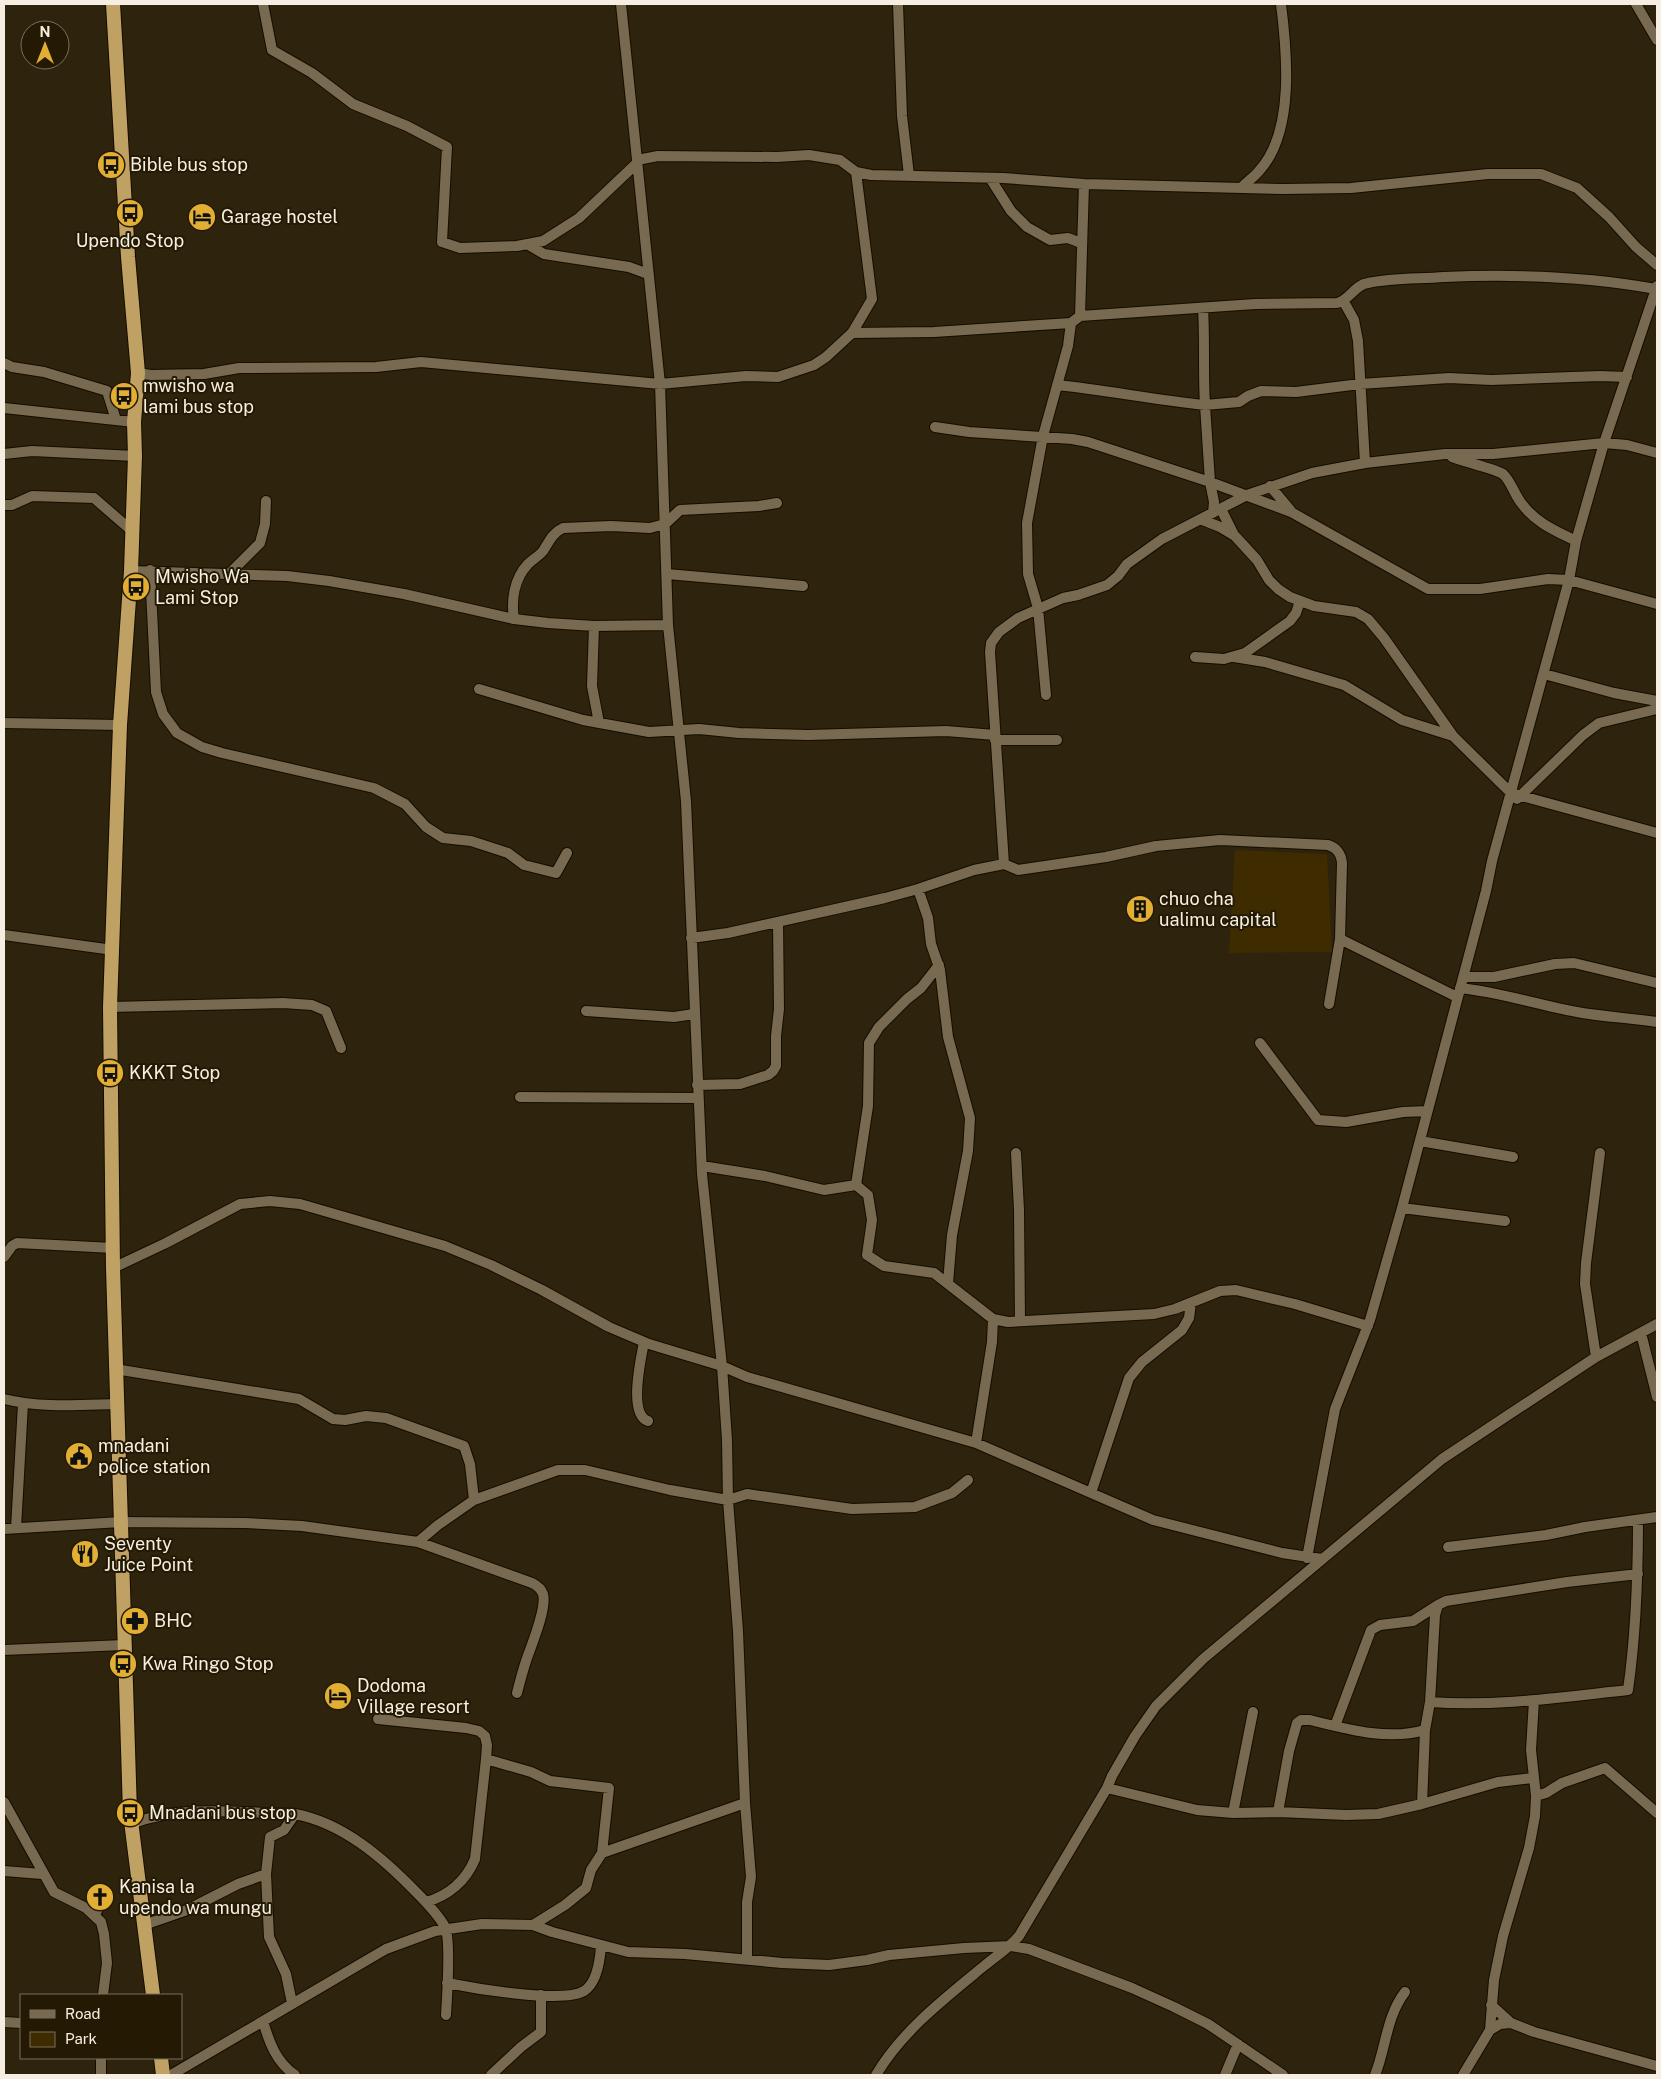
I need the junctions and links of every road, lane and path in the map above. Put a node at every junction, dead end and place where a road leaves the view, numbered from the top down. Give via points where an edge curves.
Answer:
1 (113, 4) edge
2 (263, 4) edge
3 (621, 4) edge
4 (898, 4) edge
5 (1282, 4) edge
6 (1636, 4) edge
7 (1657, 40) edge
8 (637, 162) junction
9 (856, 172) junction
10 (909, 174) junction
11 (990, 178) junction
12 (1084, 184) junction
13 (1242, 186) junction
14 (1081, 243) junction
15 (527, 244) junction
16 (1657, 265) edge
17 (648, 274) junction
18 (1657, 287) edge
19 (1344, 302) junction
20 (1203, 308) junction
21 (1076, 320) junction
22 (852, 333) junction
23 (4, 363) edge
24 (138, 373) junction
25 (1627, 377) junction
26 (660, 384) junction
27 (1057, 384) junction
28 (1360, 384) junction
29 (1205, 405) junction
30 (4, 408) edge
31 (116, 420) junction
32 (134, 422) junction
33 (935, 427) dead end
34 (1043, 436) junction
35 (1604, 443) junction
36 (1657, 453) edge
37 (4, 454) edge
38 (1445, 454) junction
39 (135, 456) junction
40 (1365, 463) junction
41 (1210, 482) junction
42 (1270, 486) junction
43 (1247, 495) junction
44 (266, 501) dead end
45 (777, 503) dead end
46 (4, 505) edge
47 (1217, 511) junction
48 (1292, 512) junction
49 (1200, 519) junction
50 (665, 524) junction
51 (132, 531) junction
52 (1235, 536) junction
53 (1576, 541) junction
54 (150, 570) junction
55 (130, 571) junction
56 (229, 574) junction
57 (667, 574) junction
58 (1569, 580) junction
59 (803, 586) dead end
60 (1300, 601) junction
61 (1657, 604) edge
62 (1038, 608) junction
63 (514, 619) junction
64 (594, 626) junction
65 (668, 626) junction
66 (1195, 657) dead end
67 (1234, 657) junction
68 (1544, 674) junction
69 (479, 689) dead end
70 (1046, 695) dead end
71 (1657, 701) edge
72 (1657, 709) edge
73 (4, 723) edge
74 (599, 723) junction
75 (120, 725) junction
76 (680, 730) junction
77 (1453, 736) junction
78 (995, 738) junction
79 (1057, 740) dead end
80 (1515, 795) junction
81 (1657, 833) edge
82 (567, 853) dead end
83 (1004, 864) junction
84 (918, 889) junction
85 (778, 922) junction
86 (4, 935) edge
87 (691, 938) junction
88 (1340, 939) junction
89 (113, 950) junction
90 (938, 965) junction
91 (1463, 977) junction
92 (1657, 983) edge
93 (1459, 993) junction
94 (1329, 1004) dead end
95 (110, 1007) junction
96 (586, 1011) dead end
97 (694, 1014) junction
98 (1657, 1022) edge
99 (1260, 1042) dead end
100 (341, 1048) dead end
101 (697, 1085) junction
102 (520, 1097) dead end
103 (698, 1098) junction
104 (1427, 1111) junction
105 (1420, 1141) junction
106 (1016, 1153) dead end
107 (1600, 1153) dead end
108 (1513, 1157) dead end
109 (702, 1166) junction
110 (856, 1185) junction
111 (1402, 1208) junction
112 (1505, 1221) dead end
113 (113, 1248) junction
114 (4, 1257) edge
115 (113, 1268) junction
116 (948, 1283) junction
117 (1191, 1303) junction
118 (993, 1319) junction
119 (1020, 1321) junction
120 (1657, 1324) edge
121 (1368, 1326) junction
122 (1640, 1333) junction
123 (644, 1342) junction
124 (1596, 1357) junction
125 (722, 1366) junction
126 (115, 1369) junction
127 (1657, 1396) edge
128 (4, 1399) edge
129 (22, 1404) junction
130 (116, 1404) junction
131 (648, 1421) dead end
132 (976, 1443) junction
133 (968, 1480) dead end
134 (1091, 1494) junction
135 (474, 1500) junction
136 (728, 1500) junction
137 (1657, 1517) edge
138 (1638, 1520) junction
139 (121, 1522) junction
140 (16, 1528) junction
141 (4, 1529) edge
142 (418, 1542) junction
143 (1448, 1547) dead end
144 (1307, 1558) junction
145 (1322, 1559) junction
146 (1638, 1574) junction
147 (1438, 1606) junction
148 (124, 1645) junction
149 (4, 1650) edge
150 (517, 1693) dead end
151 (1534, 1700) junction
152 (1430, 1702) junction
153 (1252, 1712) dead end
154 (378, 1718) dead end
155 (1335, 1726) junction
156 (1425, 1730) junction
157 (486, 1759) junction
158 (1533, 1778) junction
159 (1107, 1788) junction
160 (1536, 1796) junction
161 (4, 1802) edge
162 (745, 1803) junction
163 (1422, 1804) junction
164 (1278, 1812) junction
165 (1233, 1813) junction
166 (1657, 1813) edge
167 (295, 1814) junction
168 (131, 1824) junction
169 (602, 1853) junction
170 (4, 1870) edge
171 (42, 1874) junction
172 (266, 1874) junction
173 (102, 1899) dead end
174 (426, 1902) junction
175 (95, 1915) junction
176 (144, 1925) junction
177 (534, 1925) junction
178 (446, 1928) junction
179 (601, 1946) junction
180 (1010, 1946) junction
181 (747, 1960) junction
182 (447, 1983) junction
183 (1405, 1992) dead end
184 (103, 1994) edge
185 (153, 1994) edge
186 (541, 1995) junction
187 (292, 2003) junction
188 (1492, 2005) junction
189 (446, 2015) dead end
190 (263, 2021) junction
191 (4, 2022) edge
192 (20, 2023) edge
193 (1512, 2023) junction
194 (1490, 2030) junction
195 (1238, 2044) junction
196 (101, 2059) edge
197 (160, 2059) edge
198 (1657, 2066) edge
199 (100, 2075) edge
200 (163, 2075) edge
201 (171, 2075) edge
202 (295, 2075) edge
203 (491, 2075) edge
204 (876, 2075) edge
205 (1225, 2075) edge
206 (1283, 2075) edge
207 (1375, 2075) edge
208 (1463, 2075) edge

1 - 24 highway
2 - 15 street via 272,50 312,73 353,104 447,147 442,242 460,248
3 - 8 street
4 - 10 street via 902,116
5 - 13 street via 1287,87 1284,113 1273,147 1260,170
6 - 7 street
8 - 9 street via 658,156 777,158 809,155 840,160
8 - 15 street via 579,218 543,241
8 - 17 street
9 - 10 street
9 - 22 street via 872,299
10 - 11 street
11 - 12 street
11 - 14 street via 1011,211 1027,227 1050,240 1068,238
12 - 13 street
12 - 14 street
13 - 16 street via 1351,188 1488,174 1541,174 1577,188
14 - 21 street
15 - 17 street via 544,254
17 - 26 street
18 - 19 street via 1569,277 1485,275 1367,283 1360,285
18 - 25 street
19 - 20 street
19 - 28 street via 1354,320 1358,340
20 - 21 street
20 - 29 street
21 - 22 street via 934,332
21 - 27 street
22 - 26 street via 826,358 778,377 746,376
23 - 31 street via 107,391
24 - 26 street via 204,374 239,368 376,367 421,362
24 - 32 highway
25 - 28 street via 1450,378
25 - 35 street
26 - 50 street
27 - 29 street
27 - 34 street
28 - 29 street via 1296,392 1261,391 1239,402
28 - 40 street
29 - 41 street
30 - 31 street
31 - 32 street
32 - 39 highway
33 - 34 street
34 - 41 street via 1088,442
34 - 62 street via 1027,523 1028,574
35 - 36 street
35 - 38 street via 1493,454
35 - 53 street
37 - 39 street via 32,451
38 - 40 street
38 - 53 street via 1499,471 1522,505 1542,524
39 - 51 highway
40 - 42 street via 1312,472
41 - 43 street
41 - 47 street
42 - 43 street
42 - 48 street
43 - 47 street
43 - 48 street
44 - 56 street via 260,543
45 - 50 street via 680,510
46 - 51 street via 32,496 94,498
47 - 49 street
47 - 52 street
48 - 58 street via 1428,589 1480,589 1548,579
49 - 52 street
49 - 62 street via 1162,538 1127,564 1107,585
50 - 57 street
50 - 63 street via 650,528 611,526 557,531 521,573 514,592
51 - 55 highway
52 - 60 street via 1257,560 1269,580
53 - 58 street
54 - 55 street
54 - 56 street
54 - 82 street via 156,692 163,714 172,727 189,741 222,752 374,788 405,804 426,827 443,838 471,841 508,852 524,865 556,873
55 - 75 highway
56 - 63 street via 329,581
57 - 59 street
57 - 65 street
58 - 61 street
58 - 68 street
60 - 67 street via 1290,621 1251,650
60 - 77 street via 1356,612 1368,619
62 - 70 street
62 - 78 street via 1008,624 991,643
63 - 64 street
64 - 65 street
64 - 74 street via 592,693
65 - 76 street
66 - 67 street
67 - 77 street via 1265,662 1344,684 1402,720
68 - 71 street
68 - 80 street
69 - 74 street
72 - 80 street via 1599,723
73 - 75 street
74 - 76 street via 649,732
75 - 89 highway
76 - 78 street via 808,735 946,731
76 - 87 street
77 - 80 street
78 - 79 street
78 - 83 street
80 - 81 street
80 - 91 street via 1506,809
83 - 84 street via 974,870
83 - 88 street via 1018,870 1156,846 1220,840 1328,845 1335,847 1342,863
84 - 85 street
84 - 90 street
85 - 87 street
85 - 101 street via 776,1066 768,1075 740,1084
86 - 89 street
87 - 97 street
88 - 93 street
88 - 94 street
89 - 95 highway
90 - 110 street via 921,988 879,1027 869,1043 868,1106
90 - 116 street via 956,1074 970,1118
91 - 92 street via 1494,977 1574,963
91 - 93 street
93 - 98 street via 1488,991 1576,1012
93 - 104 street
95 - 100 street via 312,1005 326,1011
95 - 113 highway
96 - 97 street via 674,1017
97 - 101 street
99 - 104 street via 1318,1120 1346,1122
101 - 103 street
102 - 103 street
103 - 109 street
104 - 105 street
105 - 108 street
105 - 111 street
106 - 119 street
107 - 124 street via 1586,1277
109 - 110 street via 824,1190
109 - 125 street
110 - 116 street via 868,1195 872,1220 867,1255 884,1266 934,1273
111 - 112 street
111 - 121 street
113 - 114 street via 17,1243
113 - 115 highway
115 - 123 street via 240,1204 270,1201 300,1204 445,1246 492,1265
115 - 126 highway
116 - 118 street
117 - 119 street via 1154,1314
117 - 121 street via 1220,1292 1236,1290
117 - 134 street via 1189,1318 1182,1330 1142,1362 1129,1378
118 - 119 street
118 - 132 street
120 - 122 street
121 - 144 street via 1334,1409
122 - 124 street
122 - 127 street
123 - 125 street
123 - 131 street via 637,1399 640,1415
124 - 145 street via 1442,1460
125 - 132 street via 747,1377
125 - 136 street
126 - 130 highway
126 - 135 street via 299,1399 333,1419 366,1416 407,1424 464,1446 470,1464
128 - 129 street
129 - 130 street
129 - 140 street
130 - 139 highway
132 - 134 street
133 - 136 street via 952,1494 915,1507 852,1509 747,1494
134 - 144 street via 1153,1520
135 - 136 street via 544,1474 571,1469
135 - 142 street
136 - 162 street via 738,1631
137 - 138 street
138 - 143 street
138 - 146 street
139 - 140 street
139 - 142 street via 302,1526
139 - 148 highway
140 - 141 street
142 - 150 street via 532,1583 543,1594 534,1643
144 - 145 street
145 - 159 street via 1203,1659 1156,1706 1135,1736
146 - 147 street via 1446,1601
146 - 151 street via 1634,1650 1628,1690
147 - 152 street
147 - 155 street via 1413,1621 1380,1625 1371,1630
148 - 149 street
148 - 168 highway
151 - 152 street via 1463,1704
151 - 158 street
152 - 156 street
153 - 165 street
154 - 157 street via 479,1731 485,1736
155 - 156 street via 1408,1735
155 - 164 street via 1310,1720 1297,1723
156 - 163 street
157 - 169 street via 550,1781 610,1788
157 - 174 street via 475,1860 470,1872 442,1896
158 - 160 street
158 - 163 street via 1498,1782
159 - 165 street via 1197,1810
159 - 180 street via 1040,1903
160 - 166 street via 1605,1768
160 - 188 street via 1529,1848 1503,1936
161 - 171 street
162 - 169 street
162 - 181 street via 751,1877 747,1902
163 - 164 street via 1378,1814 1346,1816
164 - 165 street
167 - 168 street via 200,1812 148,1818
167 - 172 street via 284,1830 270,1837
167 - 174 street via 325,1823 375,1854
168 - 176 highway
169 - 177 street via 591,1870 586,1888
170 - 171 street
171 - 175 street via 54,1892
172 - 176 street via 238,1884 187,1910
172 - 187 street via 269,1937 286,1974
173 - 175 street
174 - 178 street
175 - 184 street via 104,1934
176 - 185 highway
177 - 178 street via 482,1924
177 - 179 street
178 - 182 street
178 - 187 street via 386,1949
179 - 181 street via 628,1952
179 - 186 street via 599,1967 583,1991
180 - 181 street via 889,1955 829,1965
180 - 195 street via 1132,1988 1199,2020
180 - 204 street via 916,2024
182 - 186 street via 489,1991
182 - 189 street
183 - 207 street via 1383,2043
186 - 203 street via 541,2032
187 - 190 street
188 - 193 street
188 - 194 street
190 - 201 street
190 - 202 street via 273,2050
191 - 192 street
193 - 194 street
193 - 198 street
194 - 208 street
195 - 205 street
195 - 206 street
196 - 199 street
197 - 200 highway

